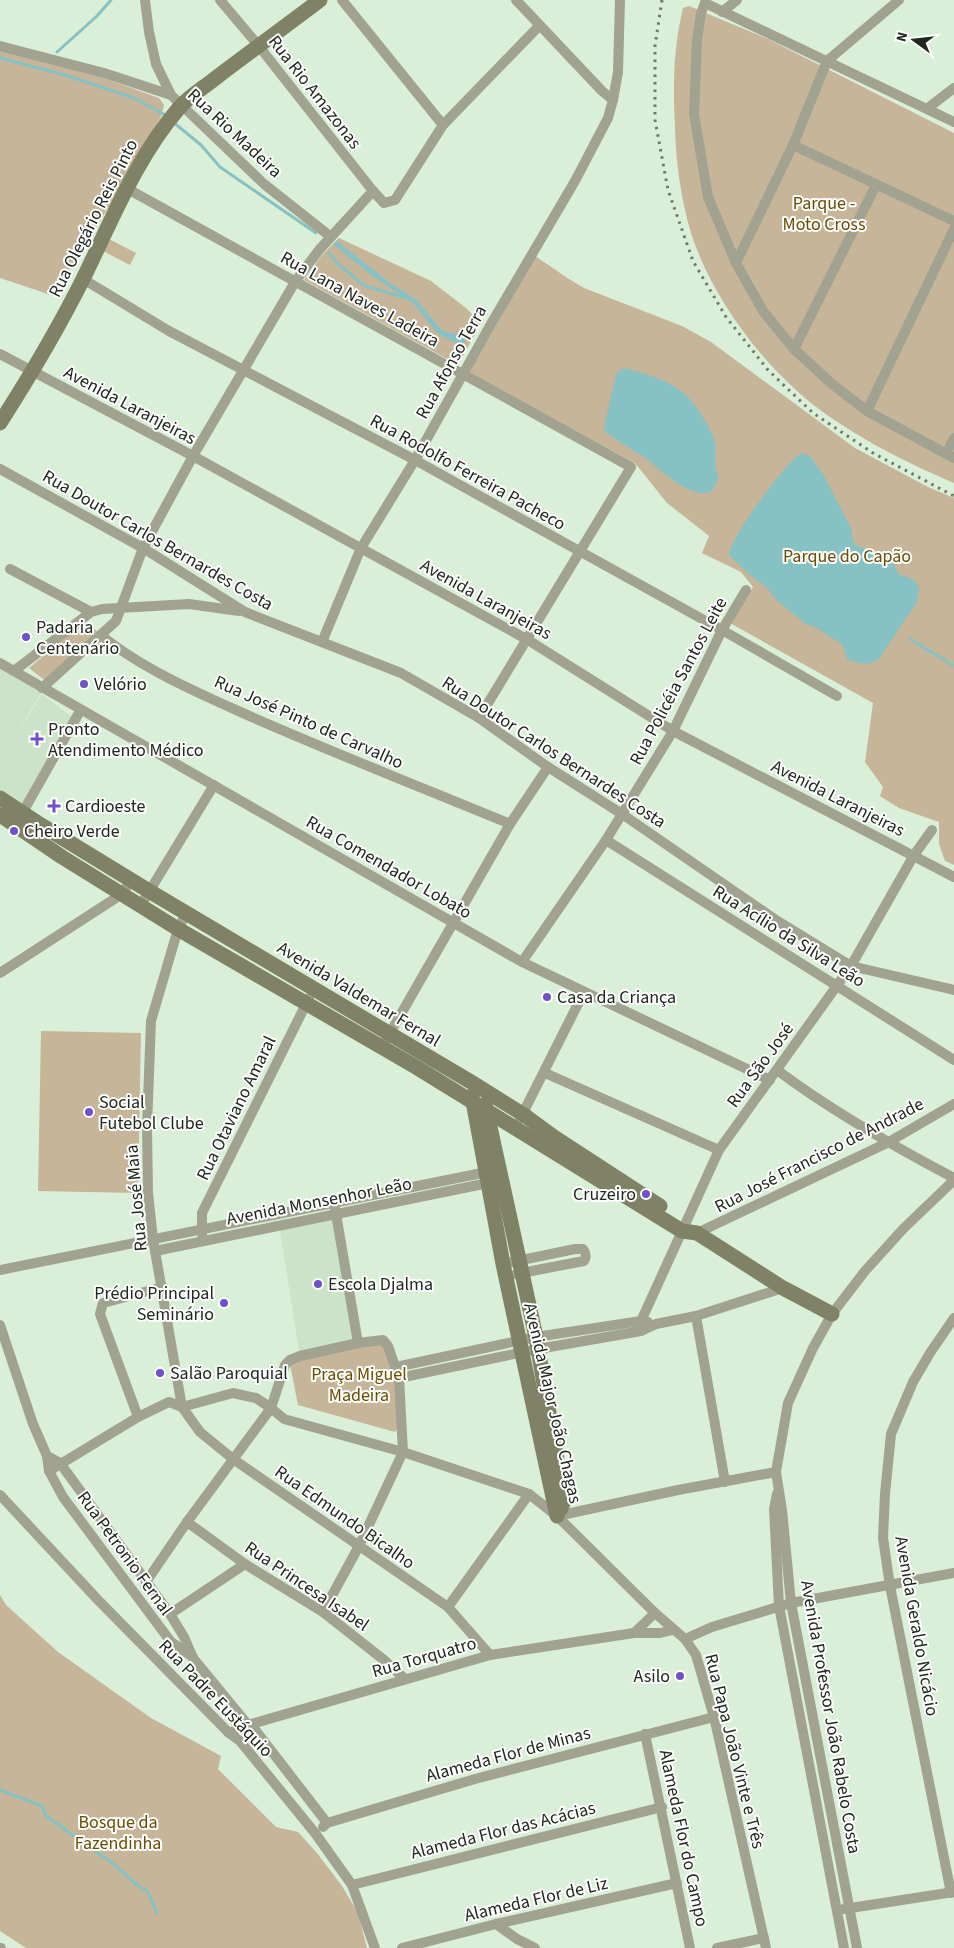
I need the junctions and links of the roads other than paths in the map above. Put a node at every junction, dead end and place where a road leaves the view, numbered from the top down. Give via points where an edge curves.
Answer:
1 (146, 0) edge
2 (220, 0) edge
3 (320, 0) edge
4 (342, 0) edge
5 (516, 0) edge
6 (620, 0) edge
7 (737, 0) edge
8 (898, 0) edge
9 (704, 2) edge
10 (722, 12) junction
11 (539, 26) junction
12 (258, 45) junction
13 (0, 46) edge
14 (827, 61) junction
15 (954, 88) edge
16 (613, 100) junction
17 (928, 108) junction
18 (173, 109) junction
19 (954, 122) edge
20 (443, 125) junction
21 (793, 145) junction
22 (876, 185) junction
23 (126, 188) junction
24 (373, 191) junction
25 (954, 221) edge
26 (954, 229) edge
27 (331, 237) junction
28 (736, 263) junction
29 (83, 279) junction
30 (295, 282) junction
31 (794, 349) junction
32 (0, 354) edge
33 (244, 371) junction
34 (32, 372) junction
35 (462, 375) junction
36 (867, 411) junction
37 (0, 423) edge
38 (954, 438) edge
39 (193, 456) junction
40 (950, 456) edge
41 (414, 460) junction
42 (0, 469) edge
43 (143, 548) junction
44 (361, 548) junction
45 (579, 551) junction
46 (10, 569) dead end
47 (746, 590) dead end
48 (120, 607) junction
49 (91, 612) junction
50 (245, 612) junction
51 (722, 630) junction
52 (101, 636) junction
53 (528, 640) junction
54 (322, 642) junction
55 (0, 664) edge
56 (14, 671) junction
57 (42, 688) junction
58 (837, 696) dead end
59 (80, 711) junction
60 (479, 718) junction
61 (673, 731) junction
62 (548, 767) junction
63 (214, 785) junction
64 (0, 798) edge
65 (622, 814) junction
66 (0, 816) edge
67 (19, 819) junction
68 (510, 824) junction
69 (932, 830) dead end
70 (37, 832) junction
71 (606, 840) junction
72 (70, 843) junction
73 (914, 855) junction
74 (62, 856) junction
75 (99, 861) junction
76 (91, 874) junction
77 (954, 877) edge
78 (131, 880) junction
79 (149, 891) junction
80 (122, 894) junction
81 (141, 905) junction
82 (187, 912) junction
83 (454, 923) junction
84 (178, 929) junction
85 (220, 933) junction
86 (212, 948) junction
87 (251, 951) junction
88 (522, 962) junction
89 (243, 965) junction
90 (851, 966) junction
91 (280, 968) junction
92 (0, 973) edge
93 (272, 982) junction
94 (836, 986) junction
95 (314, 989) junction
96 (954, 990) edge
97 (584, 992) junction
98 (307, 1003) junction
99 (343, 1015) junction
100 (386, 1041) junction
101 (954, 1060) edge
102 (420, 1061) junction
103 (777, 1070) junction
104 (545, 1073) junction
105 (770, 1080) junction
106 (471, 1082) junction
107 (484, 1091) junction
108 (954, 1104) edge
109 (479, 1106) junction
110 (524, 1115) junction
111 (514, 1128) junction
112 (550, 1142) junction
113 (887, 1143) junction
114 (719, 1150) junction
115 (494, 1176) junction
116 (448, 1179) junction
117 (954, 1179) edge
118 (413, 1187) junction
119 (452, 1190) junction
120 (371, 1194) junction
121 (415, 1198) junction
122 (333, 1202) junction
123 (374, 1205) junction
124 (283, 1212) junction
125 (336, 1214) junction
126 (286, 1223) junction
127 (247, 1226) junction
128 (690, 1229) junction
129 (202, 1230) junction
130 (153, 1239) junction
131 (204, 1240) junction
132 (156, 1250) junction
133 (520, 1267) junction
134 (0, 1270) edge
135 (504, 1270) junction
136 (163, 1287) junction
137 (783, 1288) junction
138 (832, 1314) junction
139 (696, 1316) junction
140 (954, 1318) edge
141 (0, 1325) edge
142 (641, 1326) junction
143 (358, 1343) junction
144 (537, 1343) junction
145 (521, 1346) junction
146 (458, 1353) junction
147 (461, 1364) junction
148 (397, 1373) junction
149 (182, 1407) junction
150 (271, 1408) junction
151 (138, 1417) junction
152 (544, 1430) junction
153 (403, 1452) junction
154 (47, 1456) junction
155 (233, 1459) junction
156 (60, 1463) junction
157 (49, 1471) junction
158 (776, 1472) junction
159 (725, 1482) junction
160 (529, 1494) junction
161 (0, 1495) edge
162 (557, 1516) junction
163 (187, 1522) junction
164 (780, 1540) junction
165 (359, 1546) junction
166 (245, 1564) junction
167 (788, 1569) junction
168 (776, 1570) junction
169 (954, 1574) edge
170 (146, 1582) junction
171 (890, 1586) junction
172 (791, 1603) junction
173 (779, 1606) junction
174 (448, 1607) junction
175 (322, 1612) junction
176 (655, 1613) junction
177 (170, 1614) junction
178 (673, 1630) junction
179 (634, 1632) junction
180 (685, 1639) junction
181 (490, 1654) junction
182 (193, 1658) junction
183 (406, 1679) junction
184 (714, 1717) junction
185 (248, 1724) junction
186 (229, 1733) junction
187 (645, 1734) junction
188 (240, 1741) junction
189 (662, 1807) junction
190 (328, 1823) junction
191 (315, 1833) junction
192 (677, 1883) junction
193 (352, 1884) junction
194 (952, 1893) edge
195 (849, 1908) junction
196 (837, 1911) junction
197 (496, 1924) junction
198 (765, 1943) edge
199 (375, 1948) edge
200 (402, 1948) edge
201 (534, 1948) edge
202 (690, 1948) edge
203 (717, 1948) edge
204 (844, 1948) edge
205 (857, 1948) edge

1 - 18 street, Rua Rio Madeira via 156,64
2 - 12 street, Rua Rio Amazonas
3 - 12 street, Rua Olegário Reis Pinto
4 - 20 street
5 - 11 street
6 - 16 street, Rua Afonso Terra via 618,72
7 - 10 street
8 - 14 street
9 - 10 street
9 - 28 street via 697,40 694,114 708,197
10 - 14 street
11 - 16 street
11 - 20 street
12 - 18 street, Rua Olegário Reis Pinto
12 - 24 street, Rua Rio Amazonas
13 - 18 street via 104,73
14 - 17 street
14 - 21 street
15 - 17 street
16 - 35 street, Rua Afonso Terra via 608,118 575,181
17 - 19 street
18 - 23 street, Rua Olegário Reis Pinto
18 - 27 street, Rua Rio Madeira
20 - 24 street, Rua Rio Amazonas via 395,200 384,203
21 - 22 street
21 - 28 street
22 - 25 street
22 - 31 street
23 - 29 street, Rua Olegário Reis Pinto
23 - 30 street, Rua Lana Naves Ladeira
24 - 27 street
26 - 36 street
27 - 30 street
28 - 31 street via 763,312
29 - 33 street, Rua Rodolfo Ferreira Pacheco
29 - 34 street, Rua Olegário Reis Pinto
30 - 33 street
30 - 35 street, Rua Lana Naves Ladeira
31 - 36 street
32 - 34 street, Avenida Laranjeiras
33 - 39 street
33 - 41 street, Rua Rodolfo Ferreira Pacheco
34 - 37 street, Rua Olegário Reis Pinto
34 - 39 street, Avenida Laranjeiras
35 - 41 street, Rua Afonso Terra
35 - 45 street, Rua Lana Naves Ladeira via 630,467
36 - 40 street
38 - 40 street
39 - 43 street
39 - 44 street, Avenida Laranjeiras
41 - 44 street, Rua Afonso Terra
41 - 45 street, Rua Rodolfo Ferreira Pacheco
42 - 43 street, Rua Doutor Carlos Bernardes Costa
43 - 48 street
43 - 50 street, Rua Doutor Carlos Bernardes Costa
44 - 53 street, Avenida Laranjeiras
44 - 54 street, Rua Afonso Terra
45 - 51 street, Rua Rodolfo Ferreira Pacheco
45 - 53 street
46 - 49 street
47 - 51 street, Rua Policéia Santos Leite
48 - 49 street
48 - 50 street via 189,604
48 - 52 street via 116,621
49 - 56 street
50 - 54 street, Rua Doutor Carlos Bernardes Costa
51 - 58 street, Rua Rodolfo Ferreira Pacheco
51 - 61 street, Rua Policéia Santos Leite
52 - 57 street
52 - 68 street, Rua José Pinto de Carvalho via 137,662 229,707
53 - 60 street
53 - 61 street, Avenida Laranjeiras
54 - 60 street, Rua Doutor Carlos Bernardes Costa via 401,674
55 - 56 street, Rua Comendador Lobato
56 - 57 street, Rua Comendador Lobato
57 - 59 street, Rua Comendador Lobato
59 - 63 street, Rua Comendador Lobato
59 - 67 street
60 - 62 street, Rua Doutor Carlos Bernardes Costa
61 - 65 street, Rua Policéia Santos Leite
61 - 73 street, Avenida Laranjeiras
62 - 65 street, Rua Doutor Carlos Bernardes Costa
62 - 68 street
63 - 79 street
63 - 83 street, Rua Comendador Lobato
64 - 67 street, Avenida Valdemar Fernal
65 - 71 street, Rua Policéia Santos Leite
65 - 90 street, Rua Doutor Carlos Bernardes Costa via 776,920
66 - 67 street, Avenida Valdemar Fernal
67 - 70 street, Avenida Valdemar Fernal
68 - 83 street
69 - 73 street, Rua São José
70 - 72 street, Avenida Valdemar Fernal
70 - 74 street, Avenida Valdemar Fernal
71 - 88 street, Rua Policéia Santos Leite
71 - 94 street, Rua Acílio da Silva Leão
72 - 74 street
72 - 75 street, Avenida Valdemar Fernal
73 - 77 street, Avenida Laranjeiras
73 - 90 street, Rua São José
74 - 76 street, Avenida Valdemar Fernal
75 - 76 street
75 - 78 street, Avenida Valdemar Fernal
76 - 80 street, Avenida Valdemar Fernal
78 - 79 street, Avenida Valdemar Fernal
78 - 80 street
79 - 81 street
79 - 82 street, Avenida Valdemar Fernal
80 - 81 street, Avenida Valdemar Fernal
80 - 92 street
81 - 84 street, Avenida Valdemar Fernal
82 - 84 street, Rua José Maia
82 - 85 street, Avenida Valdemar Fernal
83 - 88 street, Rua Comendador Lobato
83 - 100 street
84 - 86 street, Avenida Valdemar Fernal
84 - 130 street, Rua José Maia via 151,1021 149,1039 148,1184
85 - 86 street
85 - 87 street, Avenida Valdemar Fernal
86 - 89 street, Avenida Valdemar Fernal
87 - 89 street
87 - 91 street, Avenida Valdemar Fernal
88 - 97 street, Rua Comendador Lobato
89 - 93 street, Avenida Valdemar Fernal
90 - 94 street, Rua São José
90 - 96 street, Rua Doutor Carlos Bernardes Costa
91 - 93 street
91 - 95 street, Avenida Valdemar Fernal
93 - 98 street, Avenida Valdemar Fernal
94 - 101 street, Rua Acílio da Silva Leão
94 - 103 street, Rua São José
95 - 98 street, Rua Otaviano Amaral
95 - 99 street, Avenida Valdemar Fernal
97 - 104 street
97 - 105 street, Rua Comendador Lobato
98 - 99 street, Avenida Valdemar Fernal
98 - 129 street, Rua Otaviano Amaral via 202,1213
99 - 100 street, Avenida Valdemar Fernal
100 - 102 street, Avenida Valdemar Fernal
102 - 106 street, Avenida Valdemar Fernal
102 - 109 street, Avenida Valdemar Fernal
103 - 105 street, Rua São José
103 - 113 street
104 - 110 street
104 - 114 street
105 - 114 street, Rua São José
106 - 107 street, Avenida Valdemar Fernal
106 - 109 street
107 - 109 street
107 - 110 street, Avenida Valdemar Fernal
108 - 113 street, Rua José Francisco de Andrade
109 - 111 street, Avenida Valdemar Fernal
109 - 115 street, Avenida Major João Chagas
110 - 111 street
110 - 112 street, Avenida Valdemar Fernal
111 - 112 street, Avenida Valdemar Fernal
112 - 128 street, Avenida Valdemar Fernal
113 - 117 street
113 - 128 street, Rua José Francisco de Andrade
114 - 128 street, Rua São José
115 - 116 street, Avenida Monsenhor Leão
115 - 119 street, Avenida Monsenhor Leão
115 - 133 street, Avenida Major João Chagas
115 - 135 street, Avenida Major João Chagas
116 - 118 street, Avenida Monsenhor Leão
116 - 119 street
117 - 138 street, Avenida Professor João Rabelo Costa via 865,1271
118 - 120 street, Avenida Monsenhor Leão
118 - 121 street
119 - 121 street, Avenida Monsenhor Leão
120 - 122 street, Avenida Monsenhor Leão
120 - 123 street
121 - 123 street, Avenida Monsenhor Leão
122 - 124 street, Avenida Monsenhor Leão
122 - 125 street
123 - 125 street, Avenida Monsenhor Leão
124 - 126 street
124 - 127 street, Avenida Monsenhor Leão
125 - 126 street, Avenida Monsenhor Leão
125 - 143 street
126 - 127 street, Avenida Monsenhor Leão
127 - 129 street, Avenida Monsenhor Leão
127 - 131 street, Avenida Monsenhor Leão
128 - 137 street, Avenida Valdemar Fernal
128 - 142 street, Rua São José
129 - 130 street, Avenida Monsenhor Leão
129 - 131 street, Rua Otaviano Amaral
130 - 132 street, Rua José Maia
130 - 134 street, Avenida Monsenhor Leão
131 - 132 street, Avenida Monsenhor Leão
132 - 136 street, Rua José Maia
133 - 133 street via 584,1261 586,1257 583,1249 575,1249
133 - 135 street
133 - 144 street, Avenida Major João Chagas
135 - 145 street, Avenida Major João Chagas
136 - 149 street, Rua José Maia
136 - 151 street via 103,1302 100,1314
137 - 138 street, Avenida Valdemar Fernal
137 - 139 street
138 - 158 street, Avenida Professor João Rabelo Costa via 788,1403
139 - 142 street
139 - 159 street
140 - 171 street, Avenida Geraldo Nicácio via 913,1382 891,1434 884,1494 884,1538
141 - 154 street, Rua Petronio Fernal
142 - 144 street
143 - 148 street via 383,1340
143 - 150 street via 290,1360 285,1365
144 - 145 street
144 - 152 street, Avenida Major João Chagas
145 - 146 street
145 - 147 street
145 - 152 street, Avenida Major João Chagas
146 - 147 street
146 - 148 street
147 - 148 street
148 - 153 street
149 - 150 street via 232,1394 256,1398
149 - 151 street via 169,1402
149 - 155 street, Rua Edmundo Bicalho via 200,1432
150 - 153 street via 284,1419
150 - 155 street
151 - 156 street
152 - 162 street, Avenida Major João Chagas
153 - 160 street, Rua Papa João Vinte e Três
153 - 165 street
154 - 156 street, Rua Petronio Fernal
154 - 157 street, Rua Petronio Fernal
155 - 163 street
155 - 165 street, Rua Edmundo Bicalho
156 - 157 street
156 - 170 street, Rua Petronio Fernal
157 - 182 street, Rua Petronio Fernal via 63,1497 171,1642
158 - 159 street
158 - 164 street, Avenida Professor João Rabelo Costa via 778,1491 774,1509
159 - 162 street
160 - 162 street, Rua Papa João Vinte e Três
160 - 174 street
161 - 186 street, Rua Padre Eustáquio
162 - 176 street, Rua Papa João Vinte e Três
163 - 166 street, Rua Princesa Isabel
163 - 170 street
164 - 167 street, Avenida Professor João Rabelo Costa
164 - 168 street, Avenida Professor João Rabelo Costa
165 - 174 street, Rua Edmundo Bicalho
165 - 175 street
166 - 175 street, Rua Princesa Isabel
166 - 177 street
167 - 168 street
167 - 172 street, Avenida Professor João Rabelo Costa
168 - 173 street, Avenida Professor João Rabelo Costa
169 - 171 street
170 - 177 street, Rua Petronio Fernal
171 - 172 street
171 - 194 street, Avenida Geraldo Nicácio
172 - 173 street
172 - 195 street, Avenida Professor João Rabelo Costa
173 - 180 street
173 - 196 street, Avenida Professor João Rabelo Costa
174 - 181 street, Rua Edmundo Bicalho
175 - 183 street, Rua Princesa Isabel
176 - 178 street, Rua Papa João Vinte e Três
176 - 179 street
177 - 182 street, Rua Petronio Fernal
178 - 179 street, Rua Torquatro
178 - 180 street, Rua Papa João Vinte e Três
179 - 181 street, Rua Torquatro
180 - 184 street, Rua Papa João Vinte e Três via 696,1655
181 - 183 street, Rua Torquatro
182 - 185 street, Rua Petronio Fernal
183 - 185 street, Rua Torquatro
184 - 187 street, Alameda Flor de Minas
184 - 198 street, Rua Papa João Vinte e Três
185 - 186 street, Rua Torquatro
185 - 188 street
185 - 190 street, Rua Petronio Fernal
186 - 188 street, Rua Padre Eustáquio
187 - 189 street, Alameda Flor do Campo
187 - 190 street, Alameda Flor de Minas via 475,1779
188 - 191 street, Rua Padre Eustáquio
189 - 192 street, Alameda Flor do Campo
189 - 193 street, Alameda Flor das Acácias
190 - 191 street, Alameda Flor de Minas
191 - 193 street, Rua Padre Eustáquio
192 - 197 street, Alameda Flor de Liz
192 - 202 street, Alameda Flor do Campo
193 - 199 street, Rua Padre Eustáquio
194 - 195 street
195 - 196 street
195 - 205 street, Avenida Professor João Rabelo Costa
196 - 204 street, Avenida Professor João Rabelo Costa
197 - 200 street, Alameda Flor de Liz
197 - 201 street
198 - 203 street

